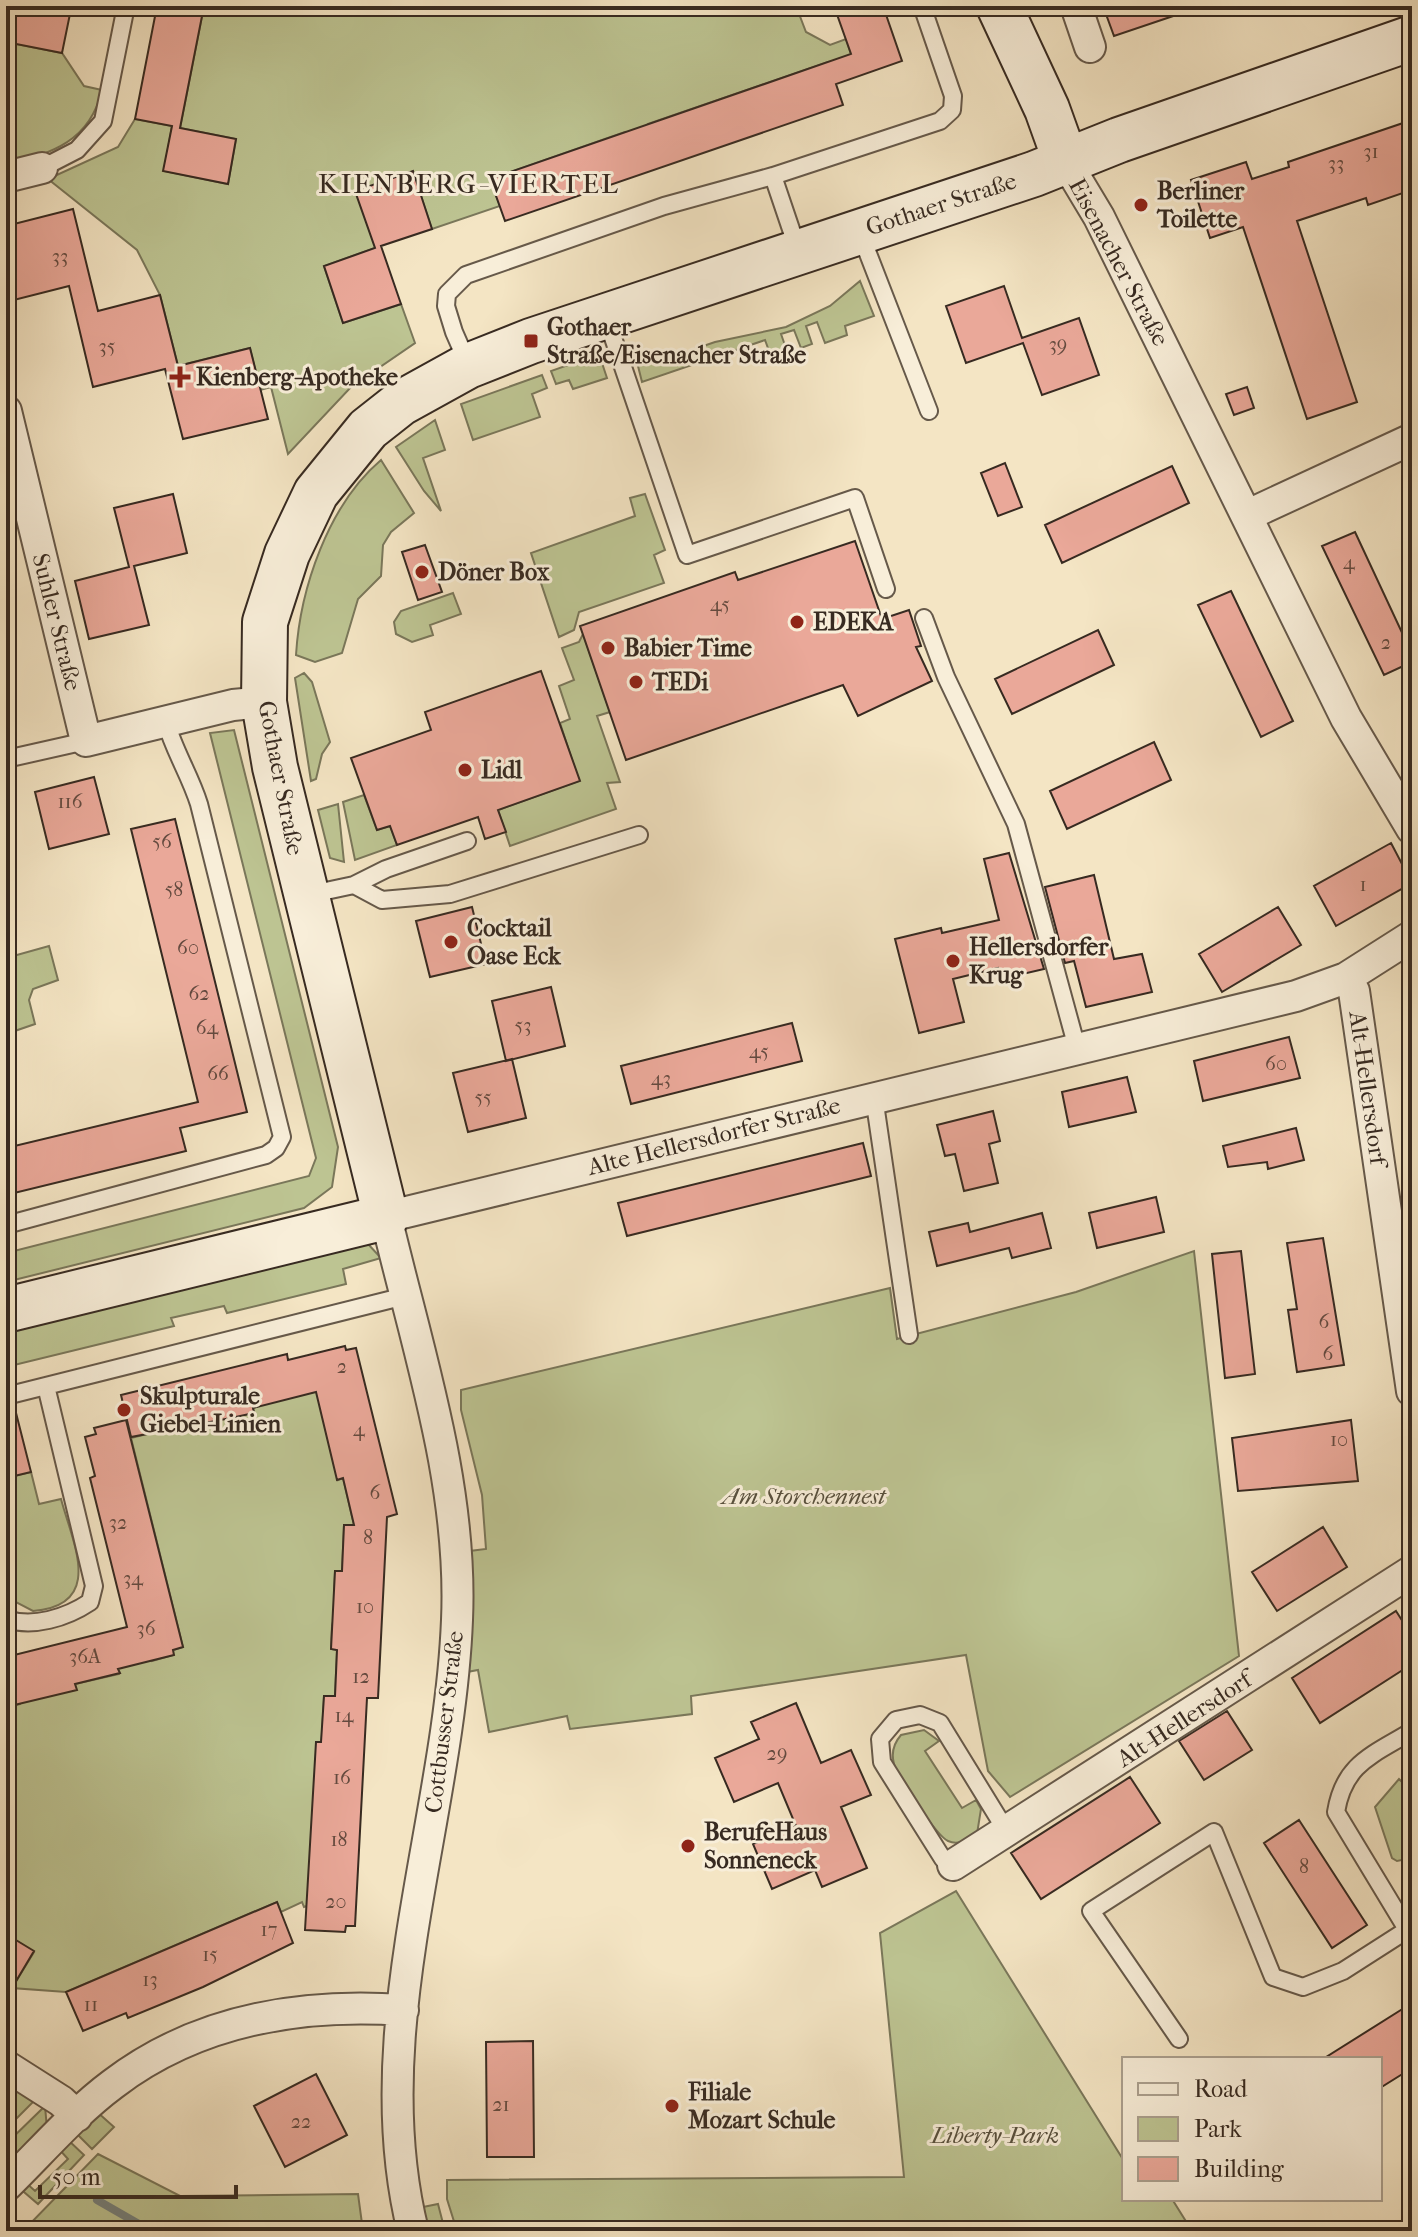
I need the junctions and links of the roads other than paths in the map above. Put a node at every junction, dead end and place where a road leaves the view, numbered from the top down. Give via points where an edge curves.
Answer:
1 (126, 6) edge
2 (922, 6) edge
3 (999, 6) edge
4 (1076, 6) edge
5 (1412, 38) edge
6 (1090, 47) dead end
7 (1066, 162) junction
8 (42, 168) joint
9 (773, 176) junction
10 (6, 177) edge
11 (859, 230) junction
12 (798, 250) junction
13 (605, 316) junction
14 (468, 366) junction
15 (6, 411) edge
16 (929, 411) dead end
17 (1412, 439) edge
18 (1248, 515) junction
19 (886, 589) dead end
20 (924, 618) dead end
21 (264, 702) junction
22 (166, 722) junction
23 (86, 741) junction
24 (6, 759) edge
25 (1412, 829) edge
26 (639, 835) dead end
27 (467, 841) dead end
28 (354, 885) junction
29 (306, 895) junction
30 (1412, 936) edge
31 (1346, 978) junction
32 (1077, 1048) junction
33 (874, 1097) junction
34 (386, 1217) junction
35 (6, 1225) edge
36 (405, 1296) junction
37 (6, 1310) edge
38 (909, 1335) dead end
39 (46, 1386) junction
40 (1412, 1391) edge
41 (6, 1396) edge
42 (1412, 1571) edge
43 (6, 1619) edge
44 (1412, 1731) edge
45 (1007, 1832) junction
46 (953, 1865) joint
47 (1410, 1934) edge
48 (403, 2010) junction
49 (1179, 2039) dead end
50 (6, 2066) edge
51 (77, 2116) junction
52 (6, 2186) edge
53 (413, 2231) edge

1 - 8 lane via 103,121 77,150
2 - 9 lane via 953,96 952,110 940,121
3 - 7 street, Eisenacher Straße
4 - 6 street
5 - 7 street, Gothaer Straße
7 - 11 street, Gothaer Straße
7 - 18 street, Eisenacher Straße via 1099,217
8 - 10 street
9 - 12 lane
9 - 14 lane via 664,206 466,275 447,294 446,306
11 - 12 street, Gothaer Straße
11 - 16 lane
12 - 13 street, Gothaer Straße
13 - 14 street, Gothaer Straße
13 - 19 lane via 687,555 855,498
14 - 21 street, Gothaer Straße via 431,383 368,429 316,493 287,554 265,622
15 - 23 street, Suhler Straße
17 - 18 street
18 - 25 street, Eisenacher Straße via 1346,718
20 - 32 lane via 1016,824
21 - 22 street
21 - 29 street, Gothaer Straße
22 - 23 street
22 - 35 lane via 199,804 282,1137 266,1155
23 - 24 lane
26 - 28 lane via 450,894 382,900
27 - 28 lane
28 - 29 lane
29 - 34 street, Gothaer Straße
30 - 31 street, Alte Hellersdorfer Straße
31 - 32 street, Alte Hellersdorfer Straße via 1296,996
31 - 40 street, Alt-Hellersdorf via 1354,991
32 - 33 street, Alte Hellersdorfer Straße
33 - 34 street, Alte Hellersdorfer Straße
33 - 38 lane
34 - 36 street, Cottbusser Straße
34 - 37 street, Alte Hellersdorfer Straße
36 - 39 lane
36 - 48 street, Cottbusser Straße via 450,1488 459,1552 448,1718
39 - 41 lane
39 - 43 lane via 94,1586 90,1602 76,1611 25,1625
42 - 45 street, Alt-Hellersdorf
44 - 47 lane via 1353,1767 1340,1789 1336,1812
45 - 46 street, Alt-Hellersdorf
45 - 46 lane via 940,1723 920,1715 896,1720 880,1739 882,1762 943,1859
47 - 49 lane via 1303,1987 1273,1977 1214,1832 1091,1911
48 - 51 street via 293,2012 212,2031 139,2067
48 - 53 street, Cottbusser Straße via 397,2126
50 - 51 street
51 - 52 street

